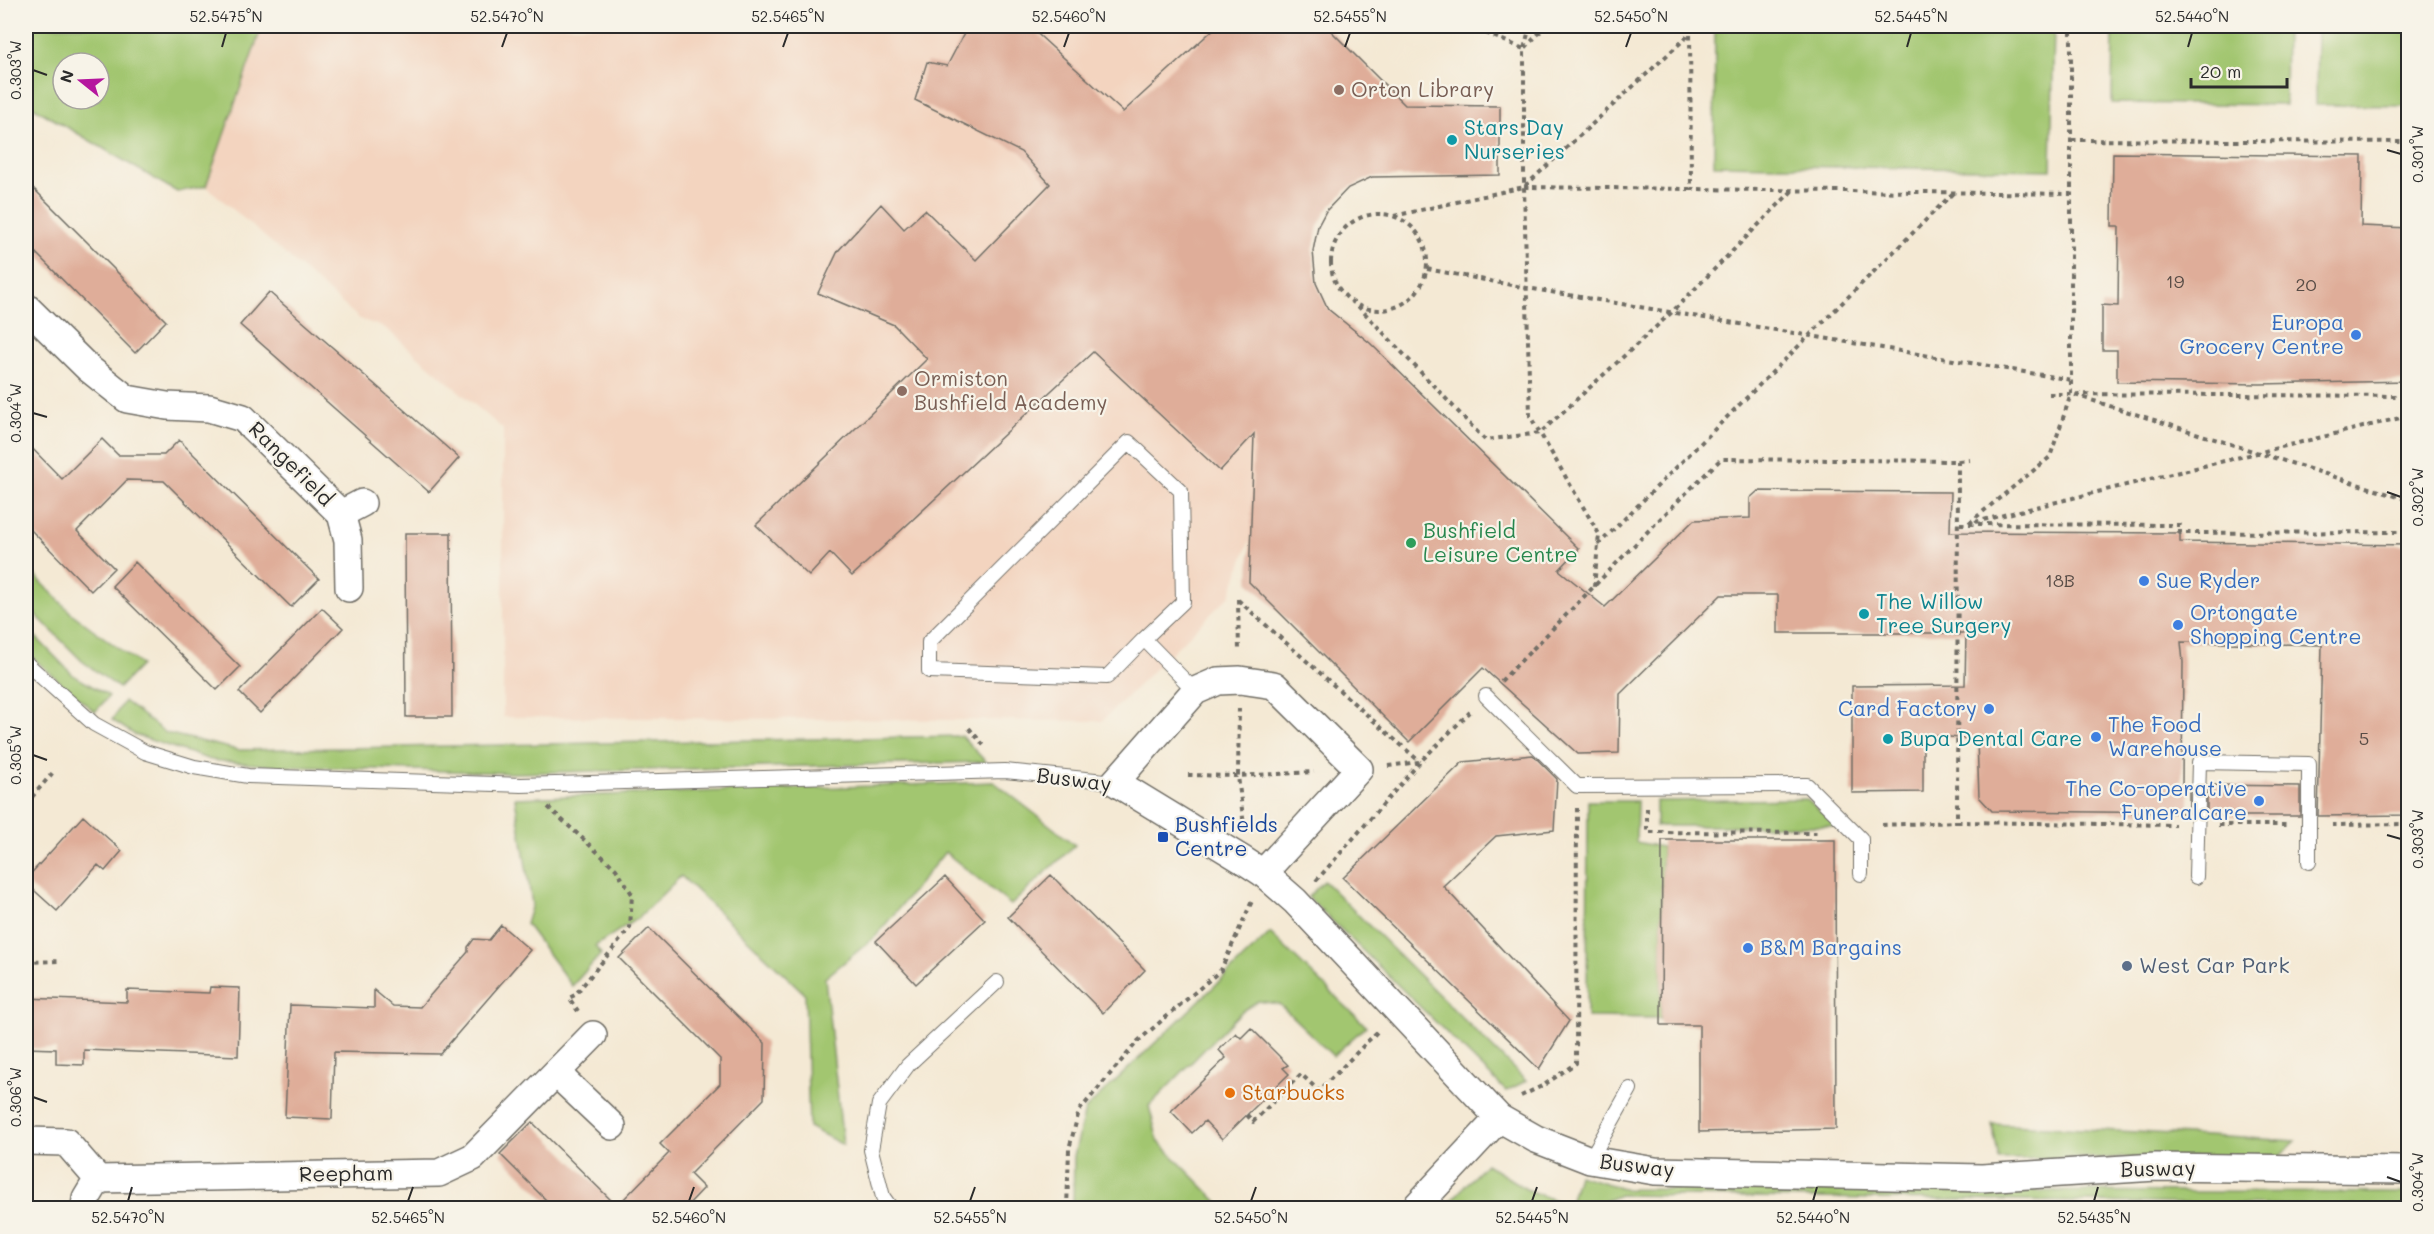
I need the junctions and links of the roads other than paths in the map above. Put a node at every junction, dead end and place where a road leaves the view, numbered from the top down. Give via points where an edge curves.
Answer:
1 (26, 307) edge
2 (349, 588) dead end
3 (1144, 639) junction
4 (26, 663) edge
5 (1195, 691) junction
6 (1486, 696) road end
7 (1115, 782) junction
8 (2309, 862) dead end
9 (1263, 873) junction
10 (1861, 874) dead end
11 (2196, 877) dead end
12 (997, 982) dead end
13 (593, 1035) road end
14 (557, 1074) junction
15 (1630, 1089) dead end
16 (1499, 1118) junction
17 (612, 1126) dead end
18 (26, 1141) edge
19 (1590, 1160) junction
20 (2409, 1170) edge
21 (98, 1179) junction
22 (86, 1209) edge
23 (891, 1209) edge
24 (1415, 1209) edge

1 - 2 street, Rangefield via 88,368 127,399 209,408 243,417 351,508
3 - 3 lane via 1183,602 1181,491 1129,442 929,642 929,671 1107,677
3 - 5 lane
4 - 7 lane, Busway via 94,724 145,752 194,767 248,776 521,784 1005,771
5 - 7 street
5 - 9 street via 1218,681 1274,686 1359,769
6 - 10 lane via 1577,786 1807,785 1861,839
7 - 9 street, Busway
8 - 11 lane via 2309,764 2199,762
9 - 16 street, Busway via 1295,901
12 - 23 lane via 908,1065 879,1104 871,1150 883,1197
13 - 14 street, Reepham
14 - 17 street
14 - 21 street, Reepham via 473,1157 439,1173
15 - 19 lane
16 - 19 street, Busway via 1536,1139
16 - 24 street
18 - 21 street via 66,1142
19 - 20 street, Busway via 1655,1171 1982,1178 2156,1167
21 - 22 street via 86,1199

